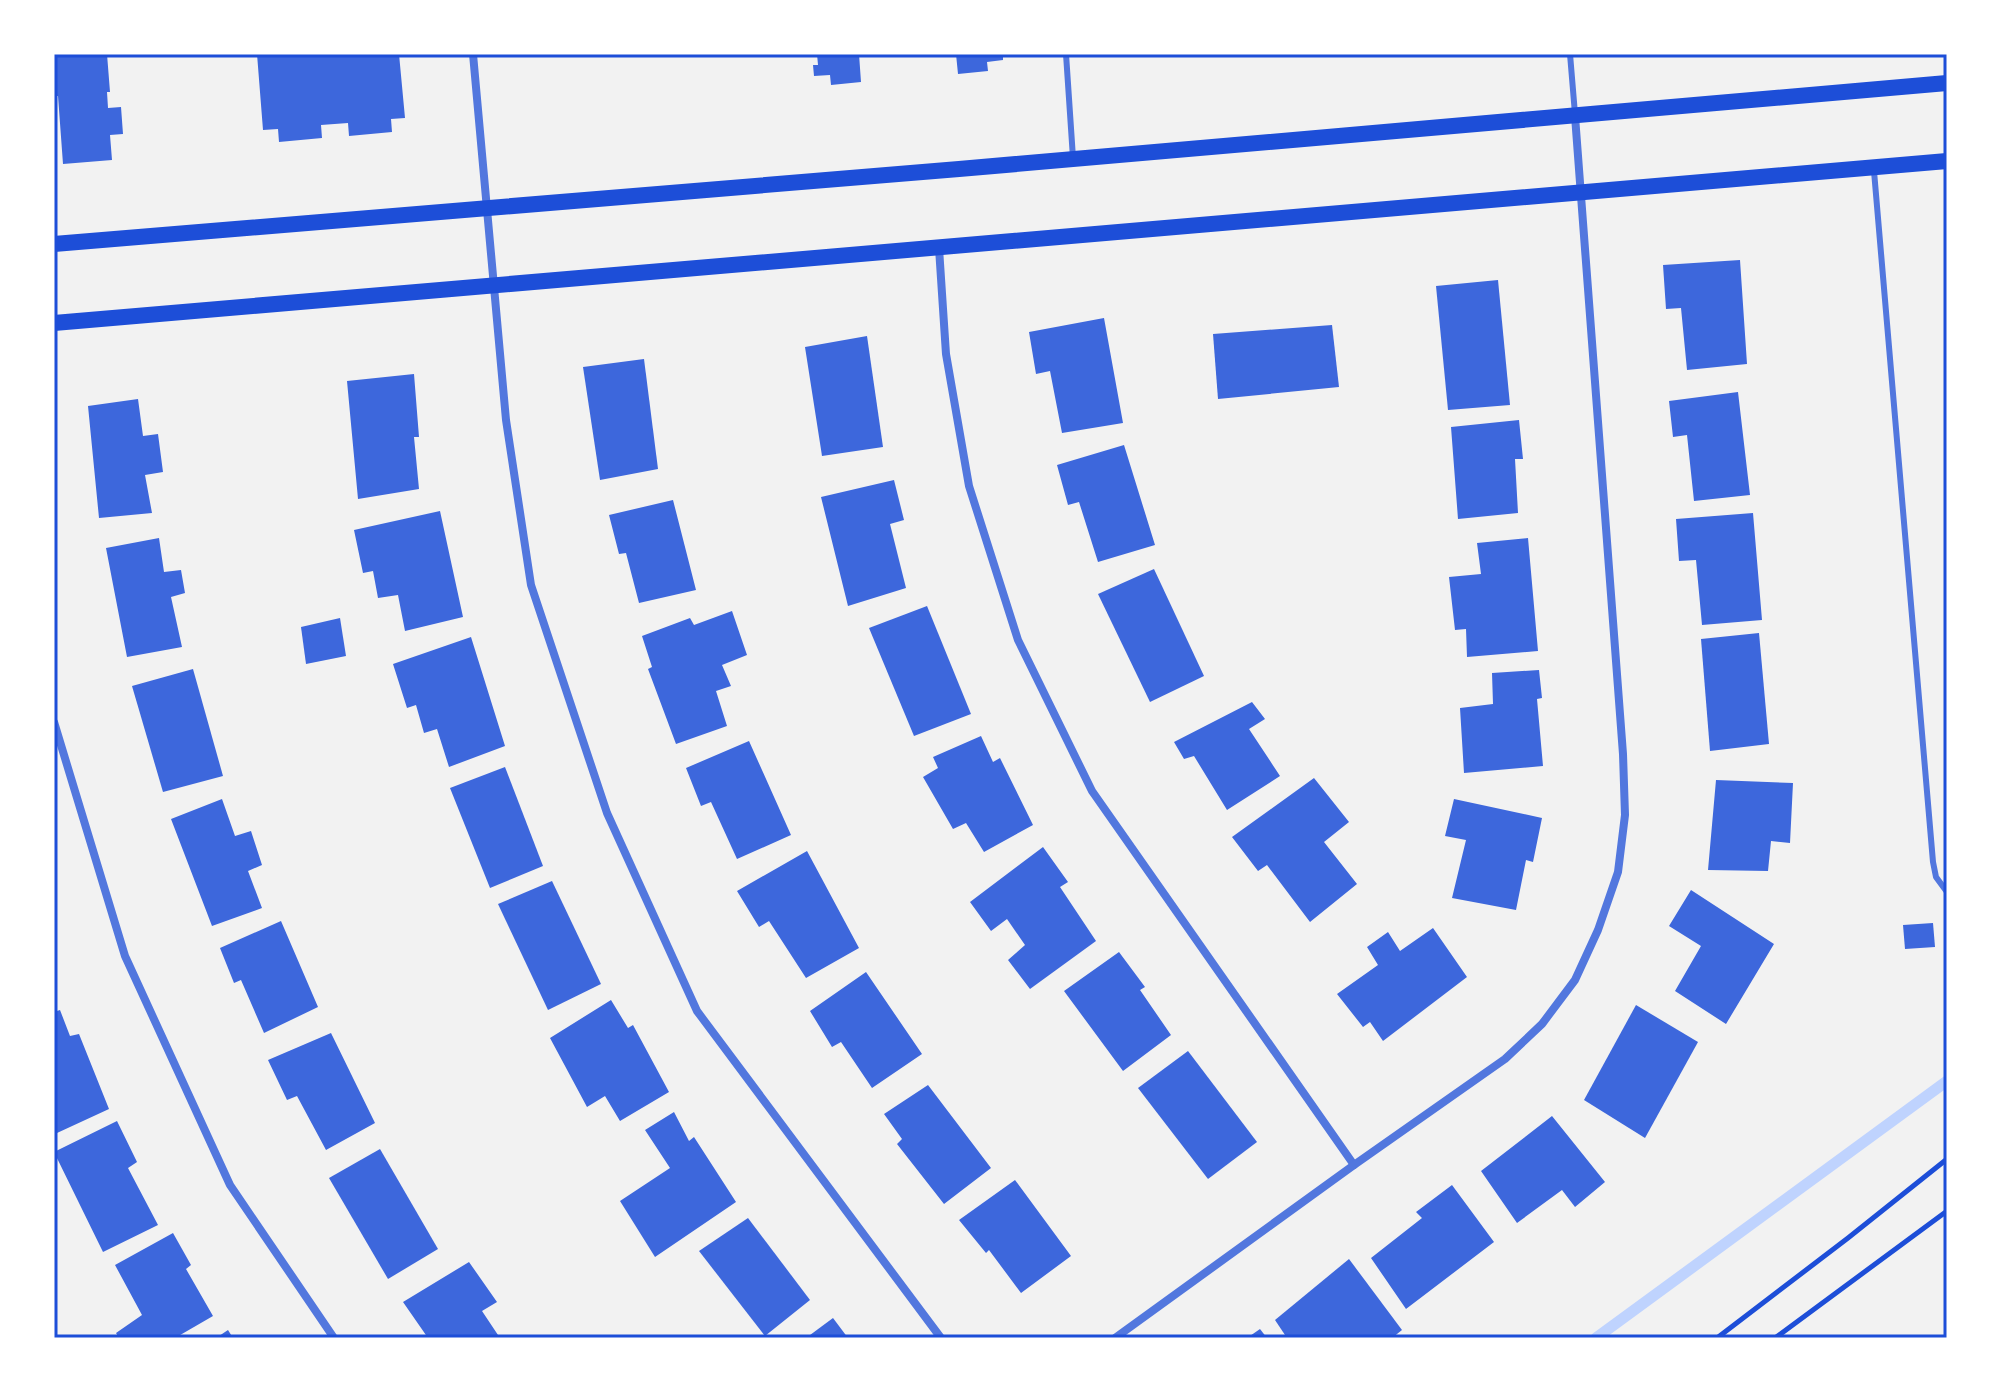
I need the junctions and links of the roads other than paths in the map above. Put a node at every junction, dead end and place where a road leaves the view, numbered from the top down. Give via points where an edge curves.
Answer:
1 (473, 54) edge
2 (1066, 54) edge
3 (1570, 54) edge
4 (1947, 83) edge
5 (1575, 116) junction
6 (1073, 159) junction
7 (1947, 161) edge
8 (1874, 167) junction
9 (1580, 193) junction
10 (487, 208) junction
11 (54, 244) edge
12 (939, 246) junction
13 (493, 286) junction
14 (54, 323) edge
15 (54, 722) edge
16 (1947, 892) edge
17 (1354, 1165) junction
18 (334, 1338) edge
19 (941, 1338) edge
20 (1115, 1338) edge

1 - 10 street
2 - 6 lane
3 - 5 lane
4 - 5 main road
5 - 6 main road
5 - 9 street
6 - 10 main road
7 - 8 main road
8 - 9 main road
8 - 16 lane via 1933,862
9 - 12 main road
9 - 17 street via 1623,754 1625,815 1618,872 1575,980 1542,1024 1505,1059
10 - 11 main road
10 - 13 street
12 - 13 main road
12 - 17 street via 946,354 969,486 1018,640 1092,791
13 - 14 main road
13 - 19 street via 531,585 607,813 697,1011
15 - 18 street via 125,956 230,1185
17 - 20 street

